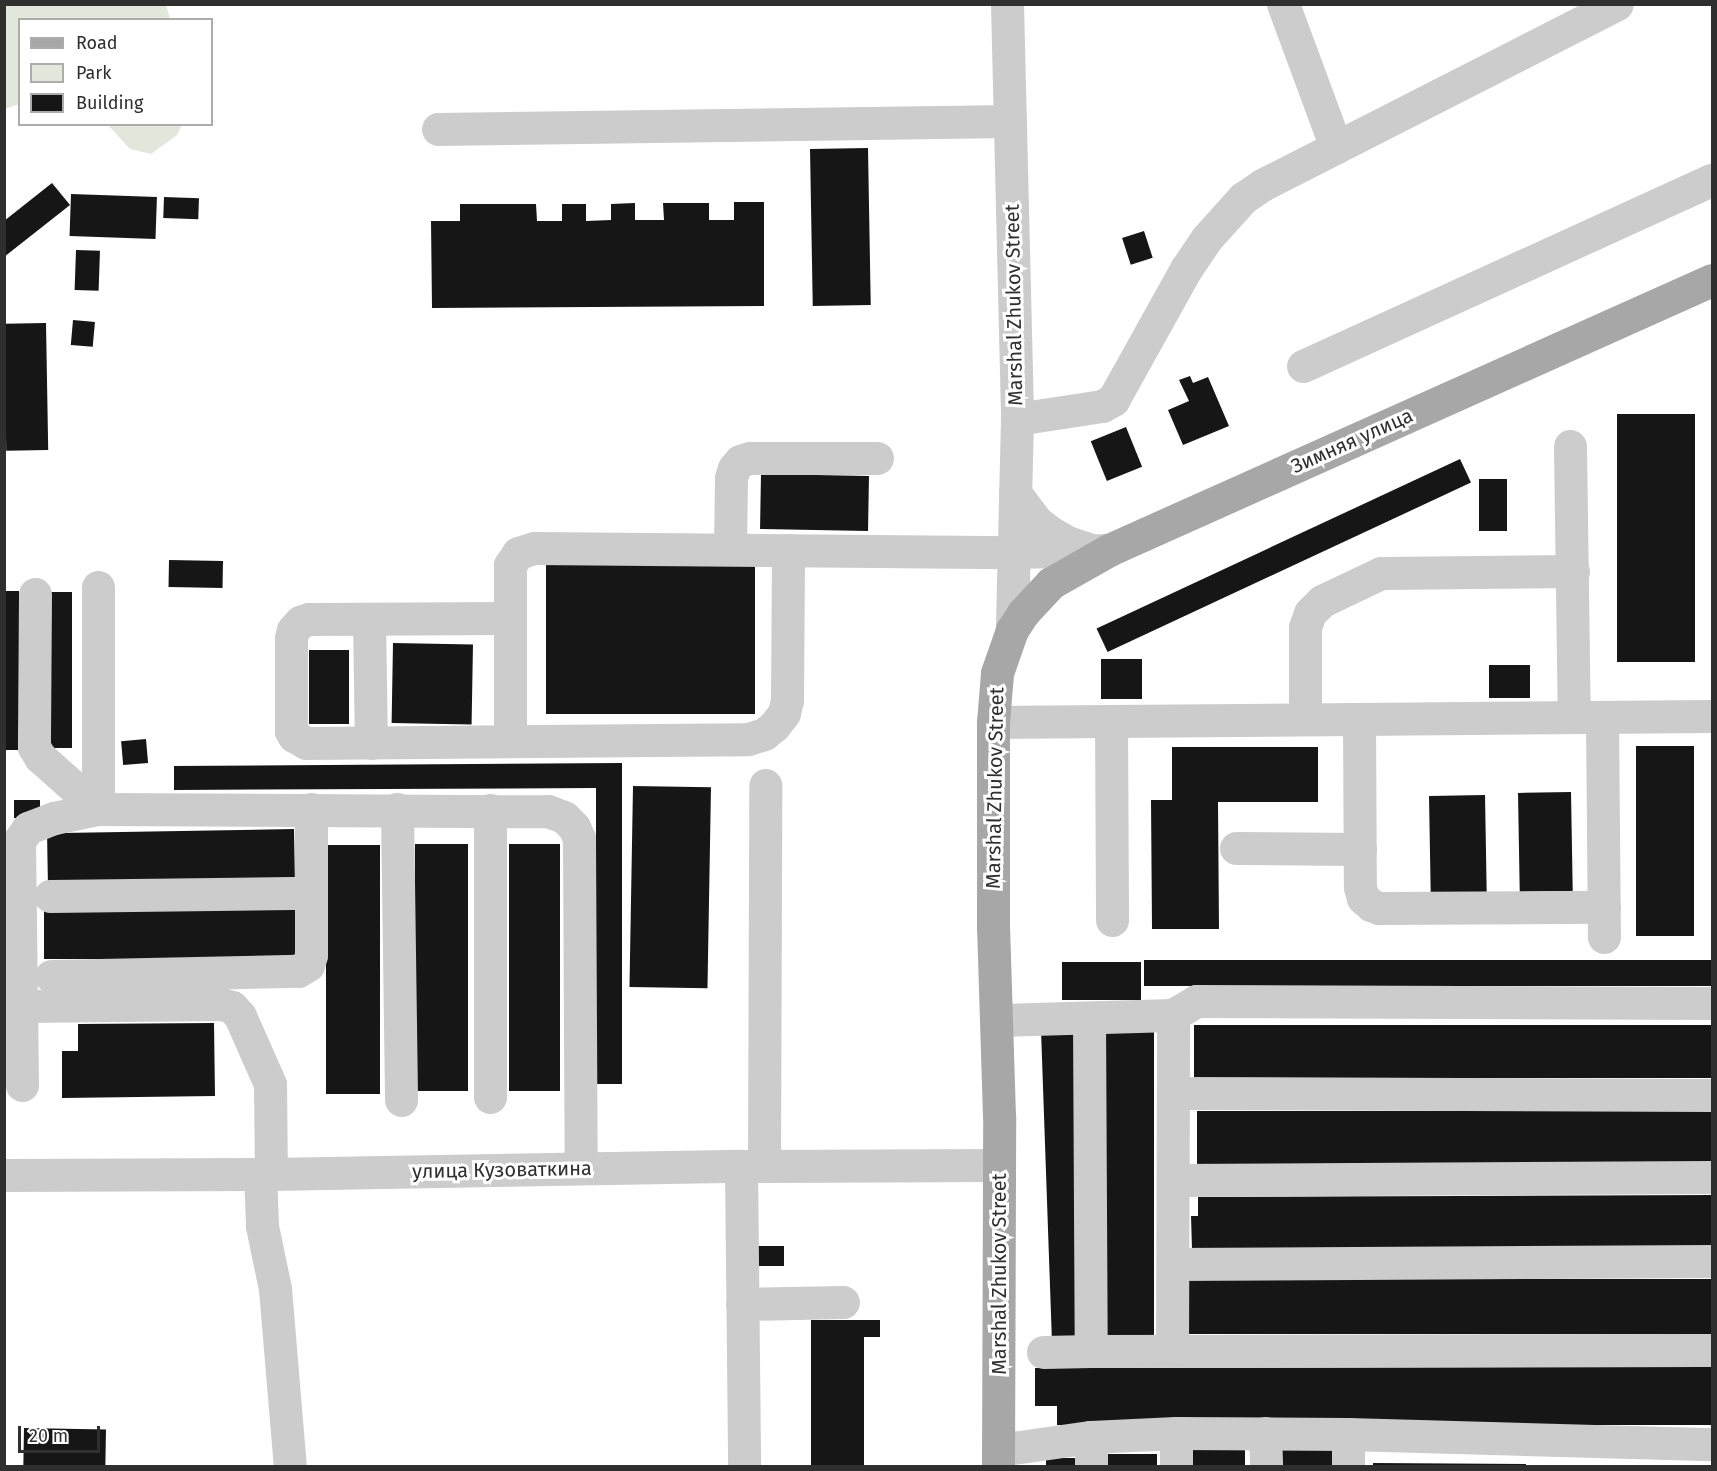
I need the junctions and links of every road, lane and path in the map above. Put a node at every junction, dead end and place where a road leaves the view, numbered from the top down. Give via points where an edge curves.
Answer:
1 (1007, 4) edge
2 (1283, 4) edge
3 (1617, 4) edge
4 (1010, 121) junction
5 (438, 129) dead end
6 (1335, 147) junction
7 (1713, 180) edge
8 (1713, 280) edge
9 (1303, 366) dead end
10 (1017, 419) junction
11 (1570, 446) dead end
12 (877, 458) dead end
13 (1015, 493) junction
14 (730, 549) junction
15 (788, 550) junction
16 (1109, 550) junction
17 (1014, 552) junction
18 (1573, 571) junction
19 (98, 587) dead end
20 (35, 594) dead end
21 (510, 618) junction
22 (369, 619) junction
23 (1012, 630) junction
24 (1713, 716) edge
25 (1588, 717) junction
26 (1305, 719) junction
27 (1359, 719) junction
28 (1112, 721) junction
29 (993, 722) junction
30 (510, 741) junction
31 (371, 743) junction
32 (52, 768) junction
33 (765, 785) dead end
34 (98, 809) junction
35 (311, 809) junction
36 (397, 809) junction
37 (490, 810) junction
38 (54, 818) junction
39 (1236, 848) dead end
40 (1360, 849) junction
41 (311, 893) junction
42 (50, 896) dead end
43 (1112, 920) dead end
44 (51, 976) dead end
45 (1713, 1003) edge
46 (21, 1006) junction
47 (1173, 1015) junction
48 (1089, 1018) junction
49 (996, 1020) junction
50 (22, 1085) dead end
51 (1174, 1093) junction
52 (1713, 1095) edge
53 (490, 1097) dead end
54 (401, 1100) dead end
55 (999, 1165) junction
56 (753, 1166) junction
57 (581, 1168) junction
58 (266, 1173) junction
59 (4, 1175) edge
60 (1713, 1177) edge
61 (1174, 1180) junction
62 (1713, 1260) edge
63 (1173, 1264) junction
64 (843, 1302) dead end
65 (742, 1304) junction
66 (1172, 1350) junction
67 (1713, 1350) edge
68 (1091, 1351) junction
69 (1043, 1353) dead end
70 (1176, 1433) junction
71 (1265, 1433) junction
72 (1348, 1434) junction
73 (1713, 1444) edge
74 (1091, 1452) edge
75 (998, 1458) edge
76 (290, 1467) edge
77 (744, 1467) edge
78 (1176, 1467) edge
79 (1266, 1467) edge
80 (1348, 1467) edge

1 - 4 street, Marshal Zhukov Street
2 - 6 street
3 - 6 street
4 - 5 street
4 - 10 street, Marshal Zhukov Street
6 - 10 street via 1262,184 1227,215 1186,269 1113,400 1102,406
7 - 9 street
8 - 16 main road, Зимняя улица
10 - 13 street, Marshal Zhukov Street
11 - 18 street
12 - 14 street via 740,461 730,478
13 - 16 street via 1050,532 1076,545
13 - 17 street, Marshal Zhukov Street
14 - 15 street
14 - 21 street via 534,548 518,553 510,565
15 - 17 street
15 - 30 street via 788,700 784,713 764,734 748,739
16 - 17 street
16 - 23 main road, Зимняя улица via 1051,584
17 - 23 street, Marshal Zhukov Street
18 - 25 street
18 - 26 street via 1381,573 1322,601 1310,613 1305,627
19 - 34 street
20 - 32 street via 34,747
21 - 22 street
21 - 30 street
22 - 31 street
22 - 31 street via 309,619 293,630 291,731 298,741 306,743
23 - 29 main road, Marshal Zhukov Street via 997,673
24 - 25 street
25 - 27 street
25 - 40 street via 1604,922 1379,908 1363,898
26 - 27 street
26 - 28 street
27 - 40 street
28 - 29 street
28 - 43 street
29 - 49 main road, Marshal Zhukov Street
30 - 31 street
32 - 34 street
32 - 38 street
33 - 56 street
34 - 35 street
34 - 38 street
35 - 36 street
35 - 41 street
36 - 37 street
36 - 54 street
37 - 53 street
37 - 57 street via 548,811 564,817 579,838
38 - 46 street via 28,828 19,841
39 - 40 street
41 - 42 street
41 - 44 street via 312,955 308,965 298,971
45 - 47 street via 1196,1001
46 - 50 street
46 - 58 street via 232,1007 240,1016 270,1084
47 - 48 street
47 - 51 street
48 - 49 street
48 - 68 street
49 - 55 main road, Marshal Zhukov Street
51 - 52 street
51 - 61 street
55 - 56 street, улица Кузоваткина
55 - 75 main road, Marshal Zhukov Street
56 - 57 street, улица Кузоваткина
56 - 65 street
57 - 58 street, улица Кузоваткина
58 - 59 street, улица Кузоваткина
58 - 76 street via 262,1226 275,1289
60 - 61 street
61 - 63 street
62 - 63 street
63 - 66 street
64 - 65 street
65 - 77 street
66 - 67 street
66 - 68 street
68 - 69 street
70 - 71 street
70 - 74 street
70 - 78 street
71 - 72 street
71 - 79 street
72 - 73 street
72 - 80 street
74 - 75 street

